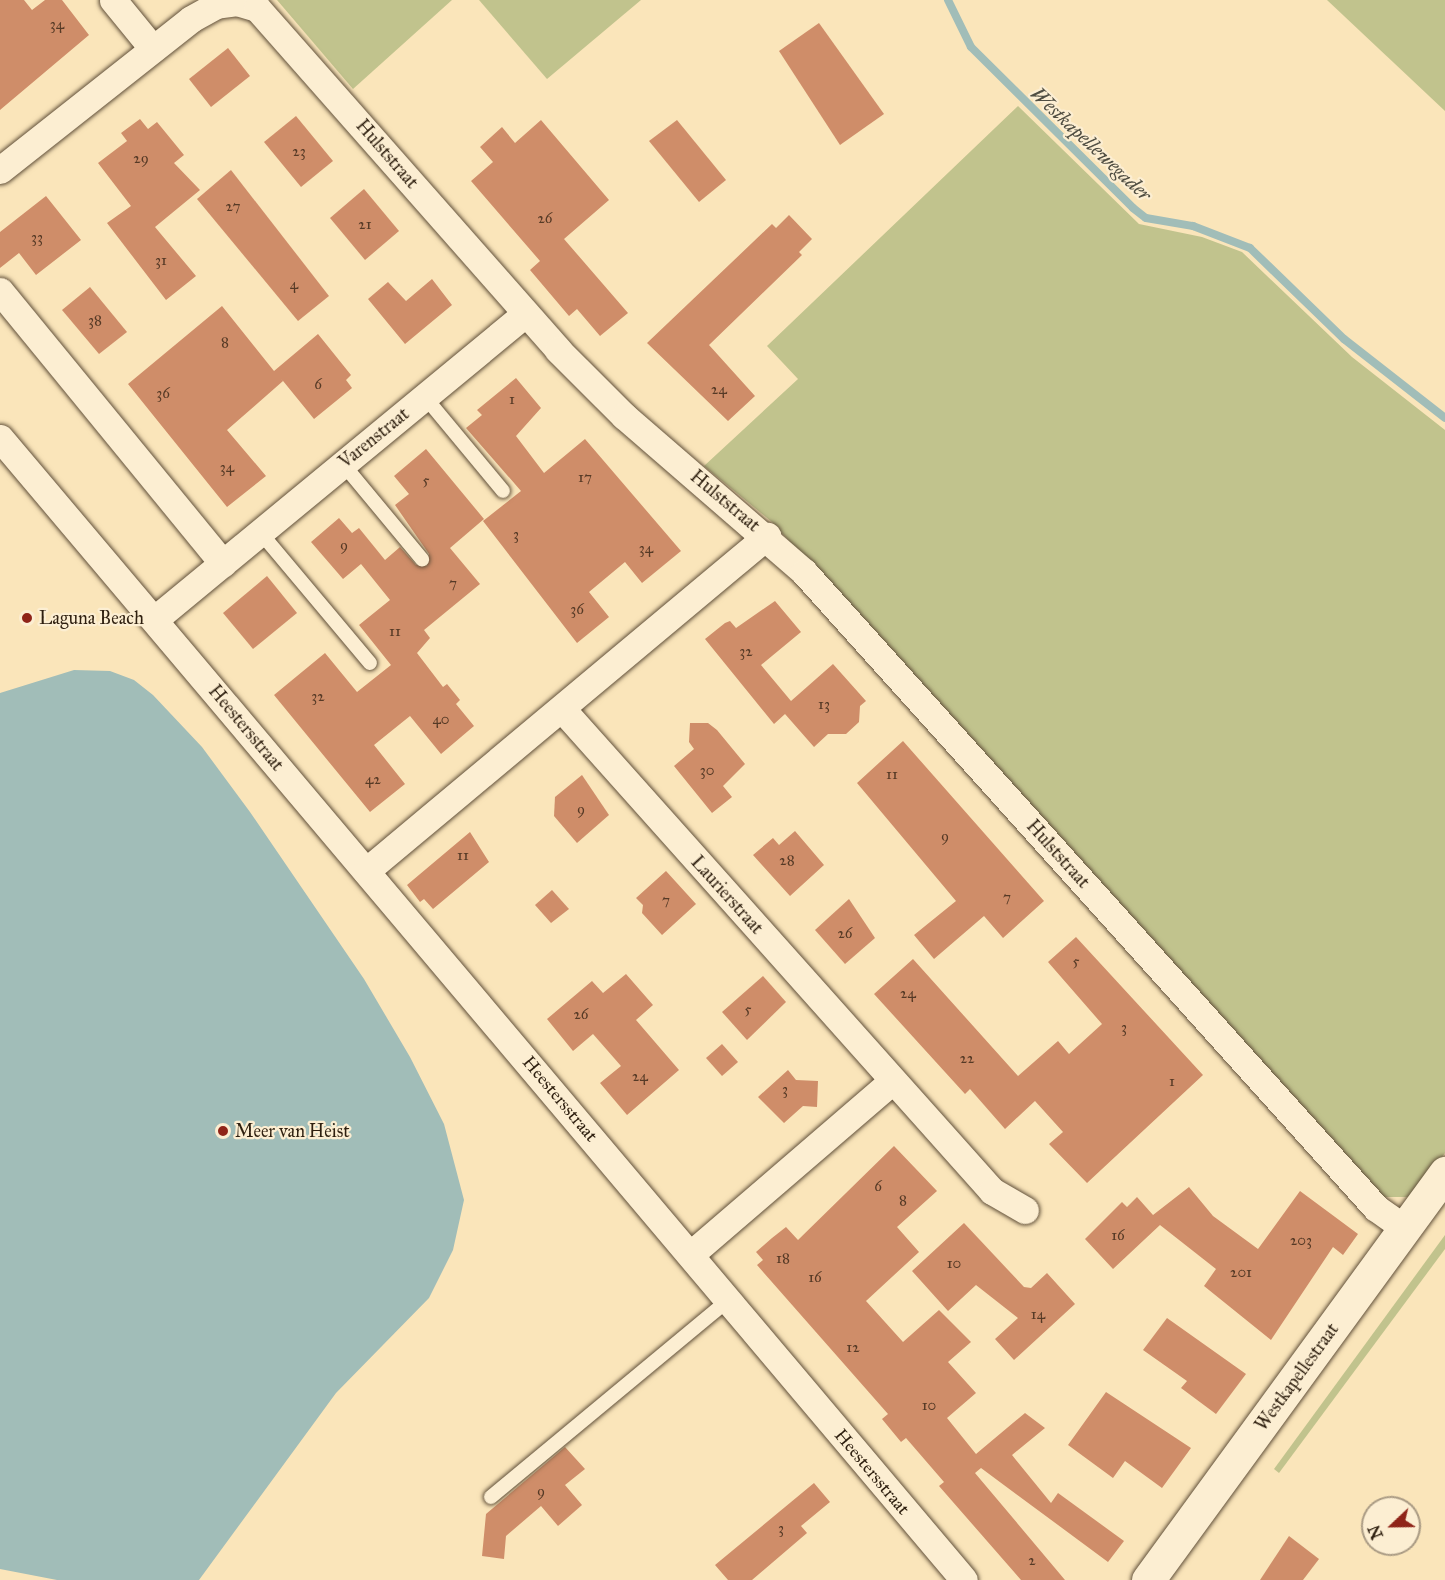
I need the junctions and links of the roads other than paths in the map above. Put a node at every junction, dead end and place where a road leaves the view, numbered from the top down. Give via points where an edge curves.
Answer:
1 (113, 0) edge
2 (153, 49) junction
3 (0, 170) edge
4 (0, 291) edge
5 (525, 314) junction
6 (425, 397) junction
7 (0, 438) edge
8 (343, 464) junction
9 (503, 491) dead end
10 (260, 532) junction
11 (767, 536) junction
12 (422, 559) dead end
13 (222, 563) junction
14 (155, 620) junction
15 (370, 663) dead end
16 (562, 709) junction
17 (366, 871) junction
18 (892, 1081) junction
19 (1445, 1173) edge
20 (1025, 1210) dead end
21 (1405, 1228) junction
22 (691, 1254) junction
23 (728, 1300) junction
24 (491, 1497) dead end
25 (964, 1580) edge
26 (1148, 1580) edge

1 - 2 street
2 - 3 street, Hulststraat
2 - 5 street, Hulststraat via 216,5 237,2 257,8
4 - 13 street
5 - 6 street, Varenstraat
5 - 11 street, Hulststraat via 624,416
6 - 8 street, Varenstraat
6 - 9 lane
7 - 14 street, Heestersstraat
8 - 10 street, Varenstraat
8 - 12 lane
10 - 13 street, Varenstraat
10 - 15 lane
11 - 16 street
11 - 21 street, Hulststraat via 1376,1208
13 - 14 street
14 - 17 street, Heestersstraat
16 - 17 street
16 - 18 street, Laurierstraat
17 - 22 street, Heestersstraat
18 - 20 street, Laurierstraat via 992,1191
18 - 22 street
19 - 21 street, Westkapellestraat
21 - 26 street, Westkapellestraat
22 - 23 street, Heestersstraat
23 - 24 lane
23 - 25 street, Heestersstraat

